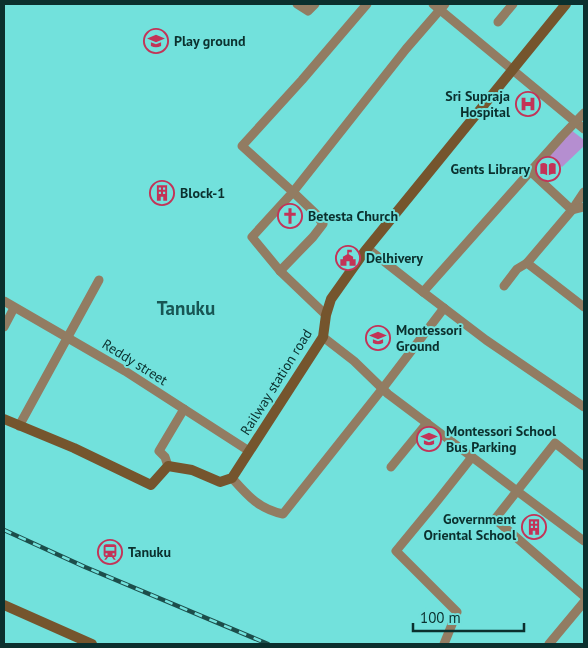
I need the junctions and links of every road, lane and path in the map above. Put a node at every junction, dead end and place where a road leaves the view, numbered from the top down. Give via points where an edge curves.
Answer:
1 (297, 4) edge
2 (315, 4) edge
3 (367, 4) edge
4 (513, 4) edge
5 (566, 4) edge
6 (439, 6) edge
7 (498, 22) dead end
8 (512, 71) junction
9 (584, 113) edge
10 (575, 122) junction
11 (584, 129) edge
12 (530, 171) junction
13 (293, 192) junction
14 (584, 192) edge
15 (584, 207) edge
16 (572, 210) junction
17 (367, 248) junction
18 (527, 263) junction
19 (280, 271) junction
20 (99, 280) dead end
21 (504, 286) dead end
22 (423, 292) junction
23 (4, 301) edge
24 (584, 307) edge
25 (14, 308) junction
26 (444, 308) junction
27 (326, 315) junction
28 (4, 327) edge
29 (323, 337) junction
30 (67, 338) junction
31 (383, 388) junction
32 (584, 407) edge
33 (184, 409) junction
34 (4, 419) edge
35 (426, 423) junction
36 (19, 426) junction
37 (250, 451) junction
38 (472, 457) junction
39 (168, 466) junction
40 (391, 466) dead end
41 (584, 466) edge
42 (232, 478) junction
43 (517, 491) junction
44 (584, 541) edge
45 (584, 596) edge
46 (584, 602) edge
47 (4, 605) edge
48 (92, 644) edge
49 (444, 644) edge
50 (550, 644) edge

1 - 2 street via 308,11
3 - 13 street via 242,146
4 - 7 street
5 - 8 street, Railway station road
6 - 8 street
6 - 13 street
8 - 10 street
8 - 17 street, Railway station road
9 - 10 street
10 - 11 street
10 - 12 street
12 - 16 street
12 - 22 street
13 - 19 street via 252,237
13 - 19 street via 323,224
14 - 16 street
15 - 16 street
16 - 18 street
17 - 22 street
17 - 27 street, Railway station road via 331,299
18 - 21 street via 517,269
18 - 24 street
19 - 27 street
20 - 30 street
22 - 26 street
23 - 25 street, Reddy street
25 - 28 street
25 - 30 street, Reddy street
26 - 31 street
26 - 32 street
27 - 29 street, Railway station road
29 - 31 street
29 - 37 street, Railway station road
30 - 33 street, Reddy street via 125,370
30 - 36 street
31 - 35 street
31 - 42 street via 283,514 269,511 248,496
33 - 37 street, Reddy street
33 - 39 street via 159,451
34 - 36 street
35 - 38 street
35 - 40 street
36 - 39 street via 74,448 150,485
37 - 42 street, Railway station road
38 - 43 street
38 - 49 street via 396,551 456,612
39 - 42 street via 192,470 220,482
41 - 43 street via 555,443
43 - 44 street
43 - 45 street via 495,519
46 - 50 street
47 - 48 street

